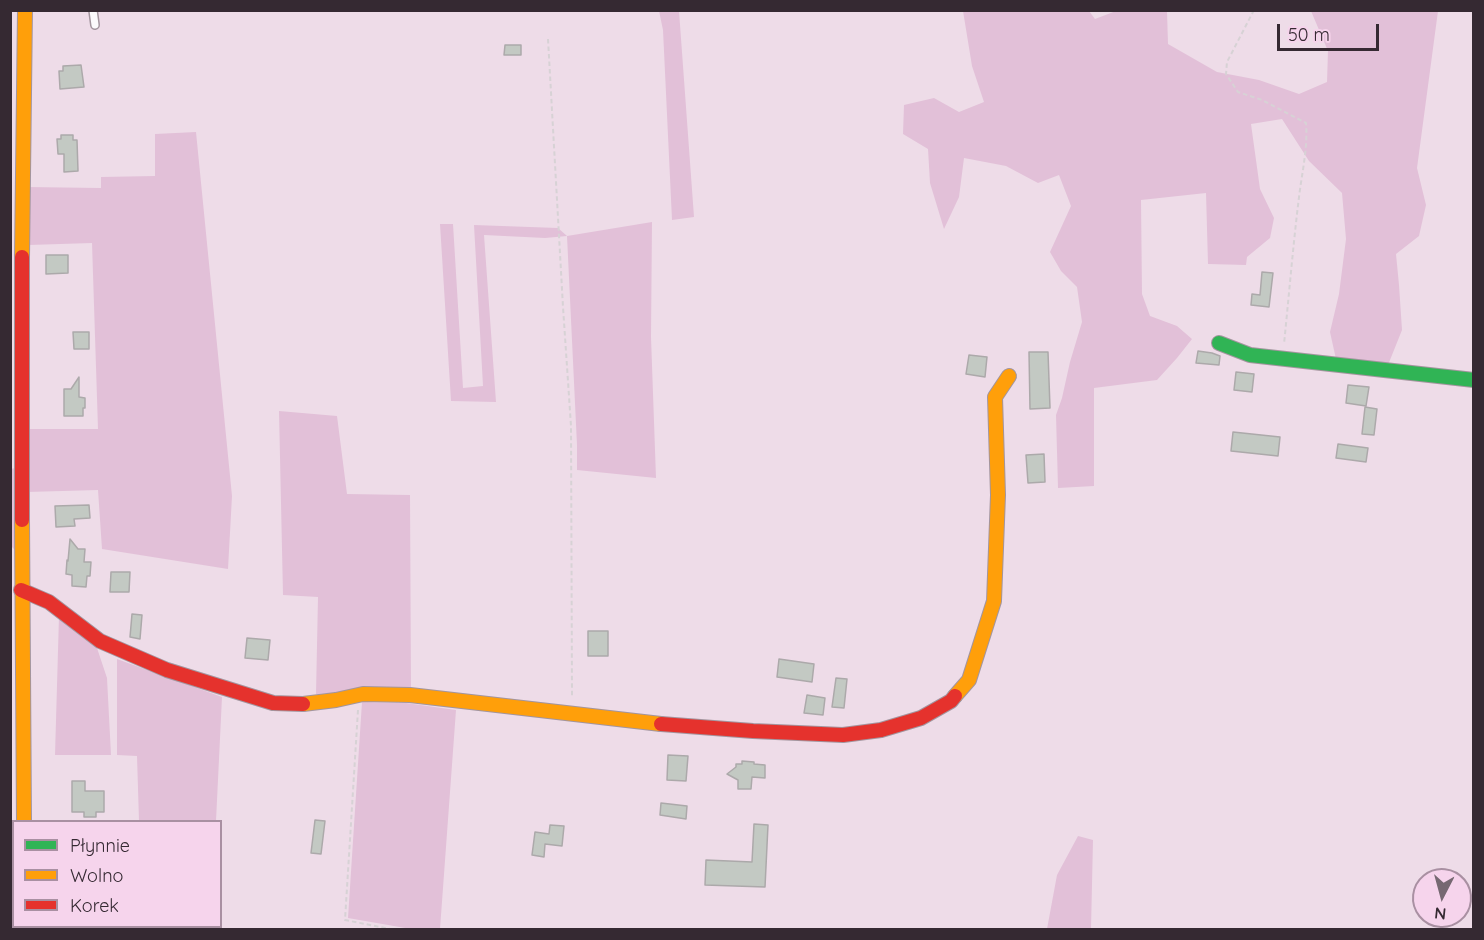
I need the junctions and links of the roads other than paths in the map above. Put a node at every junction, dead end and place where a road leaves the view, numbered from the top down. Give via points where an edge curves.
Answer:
1 (25, 10) edge
2 (93, 10) edge
3 (95, 26) dead end
4 (1219, 343) dead end
5 (1009, 376) dead end
6 (1473, 380) edge
7 (10, 552) edge
8 (22, 563) junction
9 (21, 590) junction
10 (24, 820) edge

1 - 8 street
2 - 3 lane
4 - 6 street via 1250,355
5 - 9 street via 994,397 998,495 994,601 969,680 951,701 921,718 881,730 843,735 654,724 410,695 363,694 304,704 273,702 167,670 100,641 49,602
7 - 8 street
8 - 9 street
9 - 10 street

